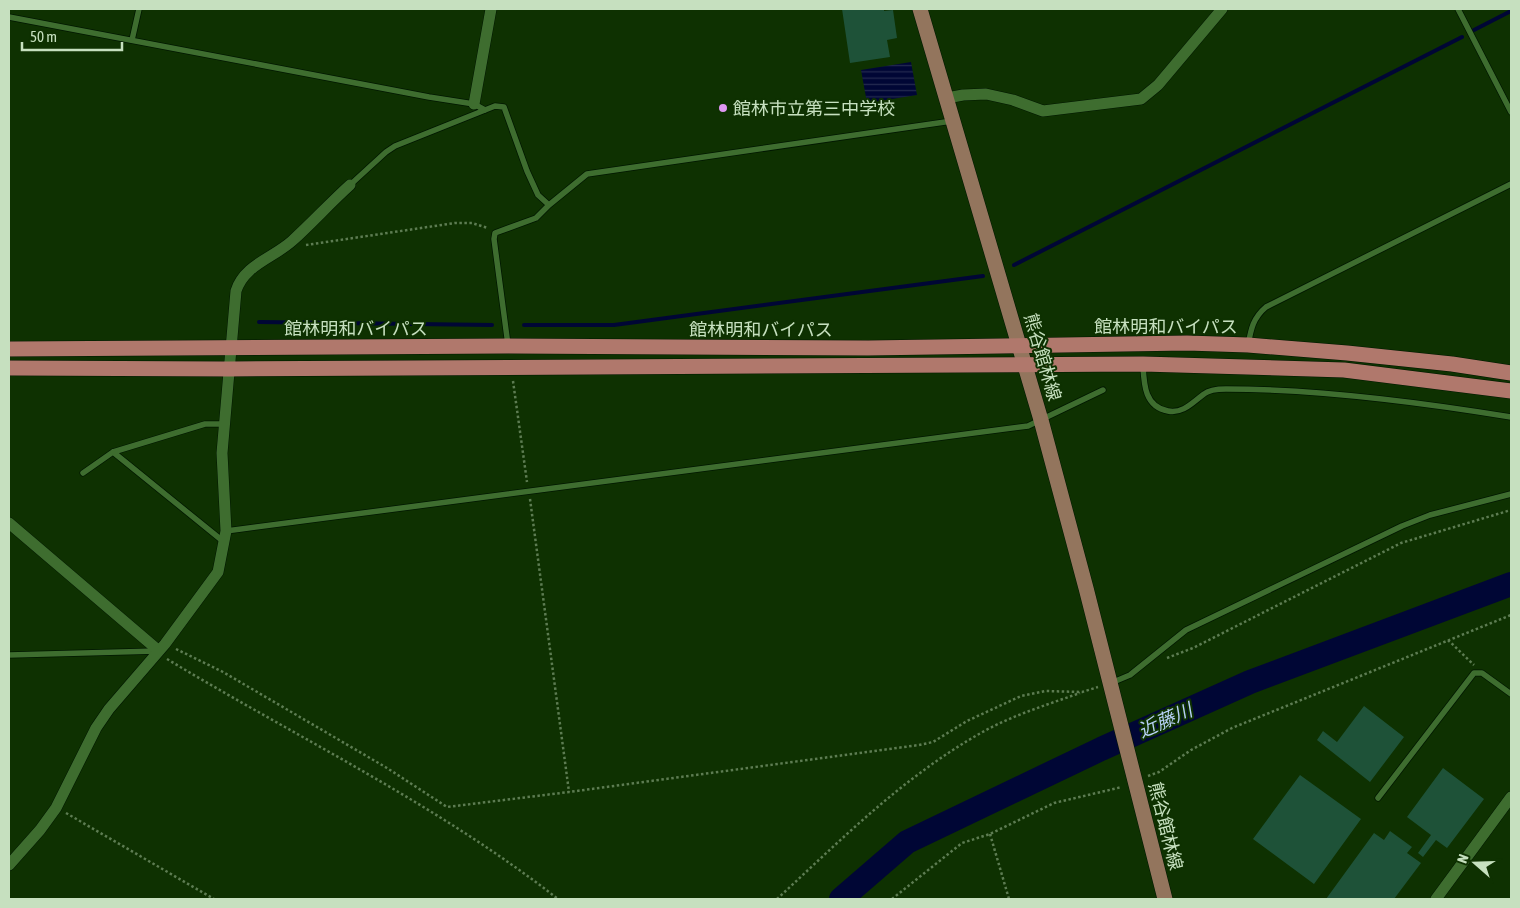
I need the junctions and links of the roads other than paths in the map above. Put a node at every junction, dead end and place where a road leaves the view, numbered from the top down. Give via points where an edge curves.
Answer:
1 (138, 9) edge
2 (491, 9) edge
3 (920, 9) edge
4 (1222, 9) edge
5 (1458, 9) edge
6 (9, 17) edge
7 (132, 40) junction
8 (947, 98) junction
9 (480, 107) junction
10 (1511, 112) edge
11 (954, 121) junction
12 (1511, 184) edge
13 (350, 185) joint
14 (549, 205) junction
15 (1020, 345) junction
16 (1248, 345) junction
17 (508, 346) junction
18 (232, 348) junction
19 (9, 349) edge
20 (1143, 364) junction
21 (1026, 365) junction
22 (9, 368) edge
23 (229, 369) junction
24 (1511, 373) edge
25 (1103, 390) dead end
26 (1511, 391) edge
27 (1511, 417) edge
28 (1041, 420) junction
29 (223, 424) junction
30 (113, 452) junction
31 (83, 473) dead end
32 (1511, 494) edge
33 (9, 523) edge
34 (225, 536) junction
35 (162, 648) junction
36 (9, 655) edge
37 (1111, 683) junction
38 (1511, 694) edge
39 (1511, 797) edge
40 (1378, 798) dead end
41 (9, 865) edge
42 (1164, 899) edge
43 (1436, 899) edge

1 - 7 lane
2 - 9 street
3 - 8 main road, 熊谷館林線
4 - 8 street via 1158,85 1141,99 1043,111 986,94
5 - 10 lane
6 - 7 lane
7 - 9 lane
8 - 11 main road, 熊谷館林線
9 - 13 lane via 386,152
9 - 14 lane via 504,108 538,196
11 - 14 lane via 594,172 581,178
11 - 15 main road, 熊谷館林線
12 - 16 lane via 1266,307 1252,323
13 - 18 street via 290,243 246,272 236,291
14 - 17 lane via 536,218 495,233
15 - 16 highway, 館林明和バイパス
15 - 17 highway, 館林明和バイパス via 868,348
15 - 21 main road, 熊谷館林線
16 - 24 highway, 館林明和バイパス via 1400,358
17 - 18 highway, 館林明和バイパス
18 - 19 highway, 館林明和バイパス
18 - 23 street
20 - 21 highway
20 - 26 highway via 1344,370
20 - 27 lane via 1146,396 1168,411 1178,411 1205,393 1226,389 1387,400
21 - 23 highway
21 - 28 main road, 熊谷館林線
22 - 23 highway
23 - 29 street
25 - 28 lane
28 - 34 lane via 1016,428 528,492
28 - 37 main road, 熊谷館林線
29 - 30 lane via 205,424
29 - 34 street
30 - 31 lane
30 - 34 lane
32 - 37 lane via 1430,515 1402,526 1186,630 1130,675
33 - 35 street
34 - 35 street via 218,572
35 - 36 lane
35 - 41 street via 109,709 56,808
37 - 42 main road, 熊谷館林線
38 - 40 lane via 1482,672 1474,673
39 - 43 street

